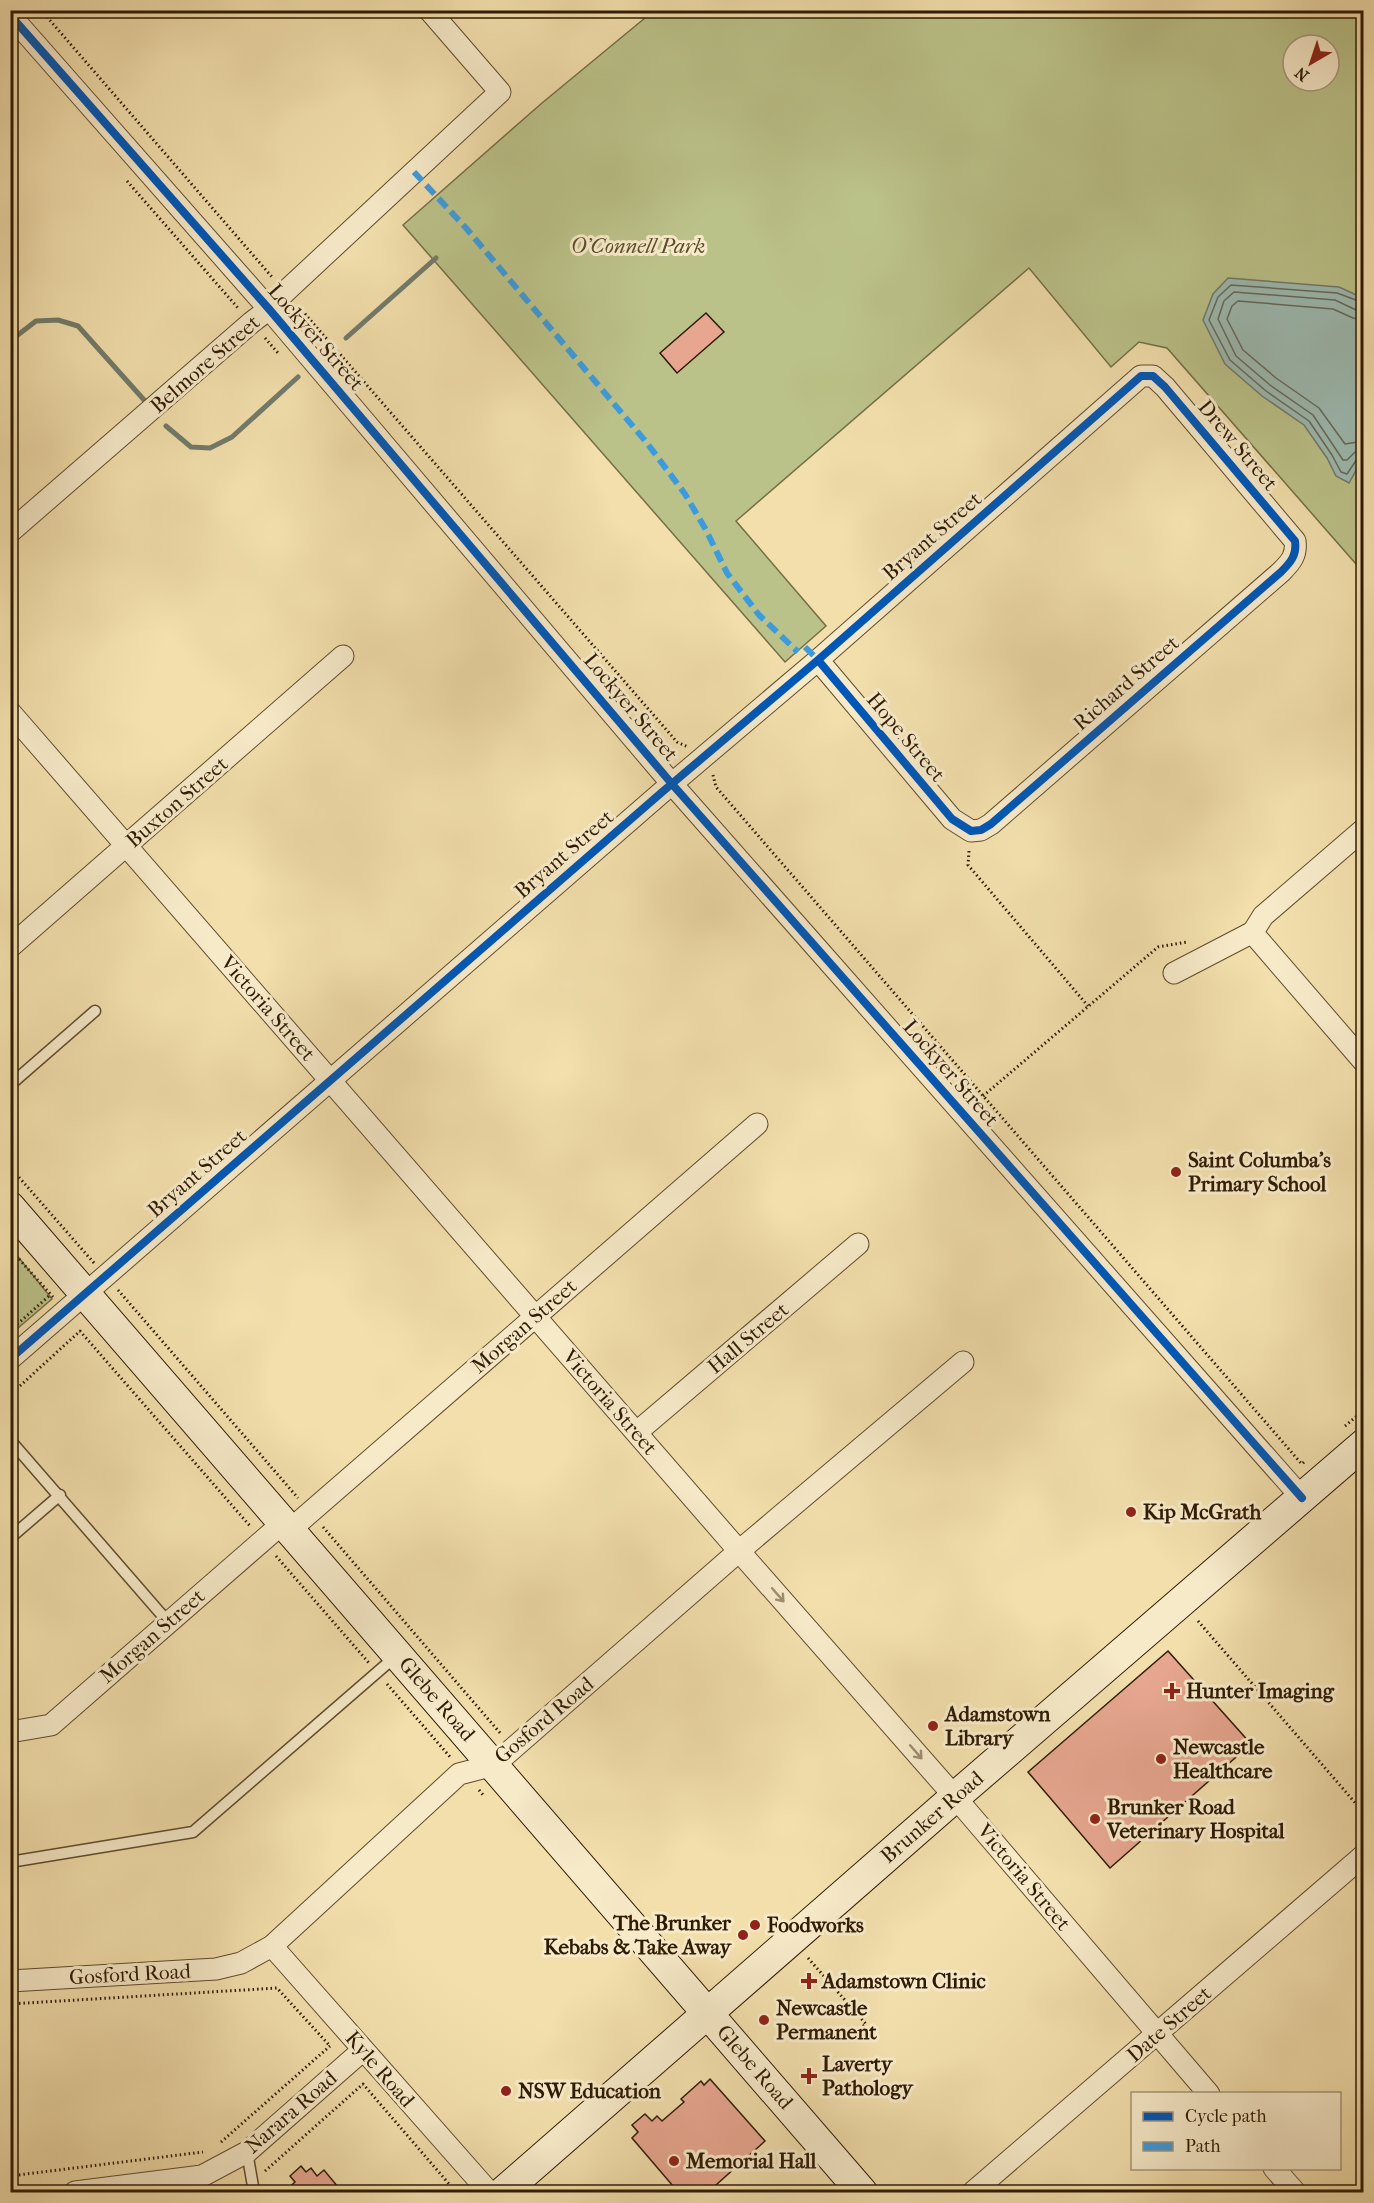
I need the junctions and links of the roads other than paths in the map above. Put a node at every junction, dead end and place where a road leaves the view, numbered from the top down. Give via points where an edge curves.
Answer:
1 (429, 10) edge
2 (10, 15) edge
3 (269, 309) junction
4 (1141, 376) joint
5 (10, 532) edge
6 (1296, 550) joint
7 (344, 656) dead end
8 (818, 660) junction
9 (10, 712) edge
10 (672, 784) junction
11 (1364, 829) edge
12 (971, 831) joint
13 (127, 846) junction
14 (1253, 932) junction
15 (10, 947) edge
16 (1173, 973) dead end
17 (96, 1011) dead end
18 (1364, 1062) edge
19 (331, 1080) junction
20 (10, 1085) edge
21 (757, 1124) dead end
22 (10, 1207) edge
23 (858, 1244) dead end
24 (92, 1281) junction
25 (535, 1316) junction
26 (10, 1359) edge
27 (963, 1362) dead end
28 (637, 1432) junction
29 (1353, 1436) edge
30 (10, 1440) edge
31 (60, 1495) junction
32 (1302, 1498) junction
33 (299, 1520) junction
34 (10, 1538) edge
35 (739, 1551) junction
36 (168, 1622) junction
37 (387, 1664) junction
38 (10, 1732) edge
39 (493, 1765) junction
40 (955, 1797) junction
41 (1364, 1855) edge
42 (10, 1862) edge
43 (272, 1946) junction
44 (10, 1981) edge
45 (709, 2014) junction
46 (1158, 2034) junction
47 (363, 2050) junction
48 (1207, 2092) edge
49 (247, 2152) junction
50 (1275, 2170) edge
51 (75, 2193) edge
52 (254, 2193) edge
53 (489, 2193) edge
54 (503, 2193) edge
55 (862, 2193) edge
56 (973, 2193) edge
57 (1295, 2193) edge

1 - 3 street, Belmore Street via 500,92
2 - 3 street, Lockyer Street
3 - 5 street, Belmore Street
3 - 10 street, Lockyer Street
4 - 6 street, Drew Street via 1153,376 1165,387 1290,533
4 - 8 street, Bryant Street
6 - 12 street, Richard Street via 1281,572 991,824
7 - 13 street, Buxton Street
8 - 10 street, Bryant Street
8 - 12 street, Hope Street via 952,819
9 - 13 street, Victoria Street
10 - 19 street, Bryant Street
10 - 32 street, Lockyer Street
11 - 14 street via 1263,916
13 - 15 street, Buxton Street
13 - 19 street, Victoria Street
14 - 16 street
14 - 18 street
17 - 20 lane
19 - 24 street, Bryant Street via 106,1276
19 - 25 street, Victoria Street
21 - 25 street, Morgan Street
22 - 24 main road, Glebe Road
23 - 28 street, Hall Street
24 - 26 street, Bryant Street
24 - 33 main road, Glebe Road
25 - 28 street, Victoria Street
25 - 33 street, Morgan Street
27 - 35 street, Gosford Road
28 - 35 street, Victoria Street
29 - 32 main road, Brunker Road
30 - 31 lane
31 - 34 lane
31 - 36 lane
32 - 40 main road, Brunker Road
33 - 36 street, Morgan Street
33 - 37 main road, Glebe Road
35 - 39 street, Gosford Road
35 -> 40 street, Victoria Street
36 - 38 street, Morgan Street via 51,1725
37 - 39 main road, Glebe Road
37 - 42 lane via 193,1832
39 - 43 street, Gosford Road via 459,1774
39 - 45 main road, Glebe Road
40 - 45 main road, Brunker Road
40 - 46 street, Victoria Street
41 - 46 street, Date Street
43 - 44 street, Gosford Road via 241,1963 216,1969
43 - 47 street, Kyle Road
45 - 54 main road, Brunker Road
45 - 55 main road, Glebe Road
46 - 48 street, Victoria Street
46 - 56 street, Date Street
47 - 49 street, Narara Road
47 - 53 street, Kyle Road
49 - 51 street, Narara Road via 202,2176
49 - 52 lane
50 - 57 street

